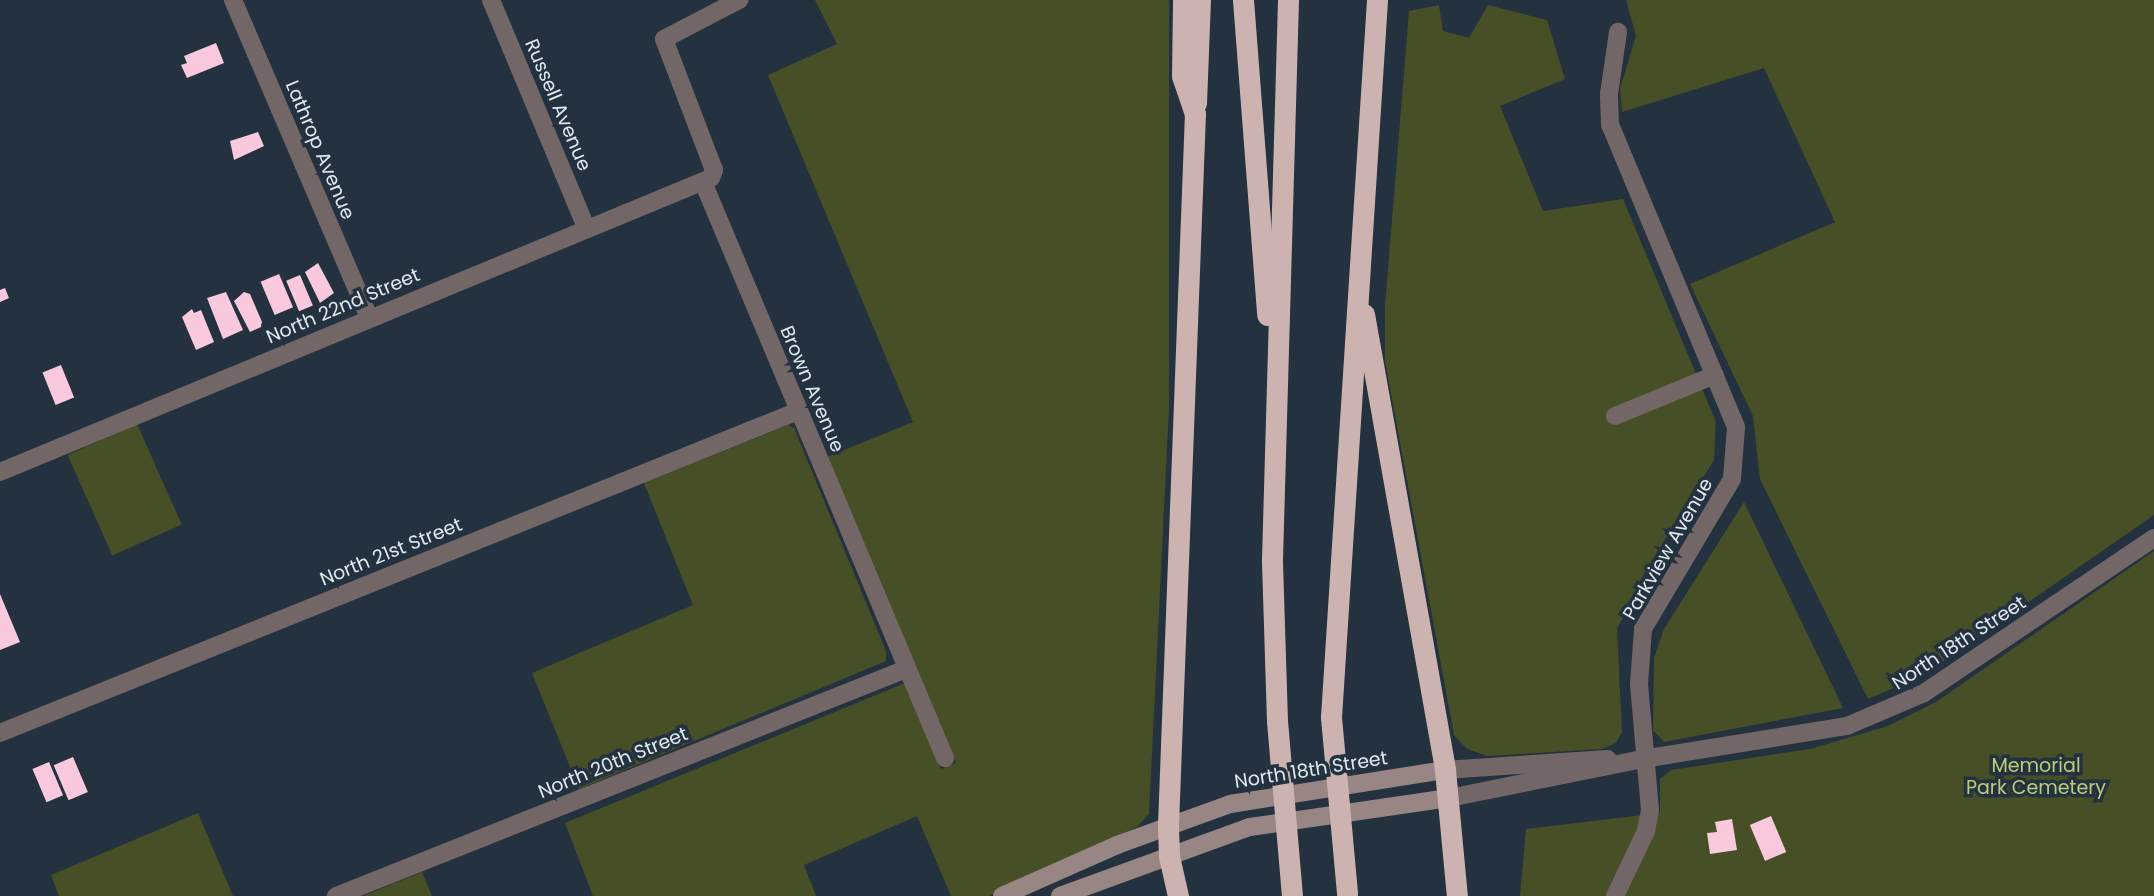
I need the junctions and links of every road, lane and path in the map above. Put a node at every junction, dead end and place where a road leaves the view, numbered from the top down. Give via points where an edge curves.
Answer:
1 (233, 0) edge
2 (491, 0) edge
3 (739, 0) edge
4 (1183, 0) edge
5 (1200, 0) edge
6 (1243, 0) edge
7 (1288, 0) edge
8 (1377, 0) edge
9 (1618, 32) dead end
10 (1195, 114) junction
11 (703, 182) junction
12 (586, 227) junction
13 (1358, 281) junction
14 (369, 317) junction
15 (1715, 375) junction
16 (799, 411) junction
17 (1615, 416) dead end
18 (1276, 428) junction
19 (0, 472) edge
20 (2154, 538) edge
21 (906, 669) junction
22 (0, 733) edge
23 (944, 758) dead end
24 (1643, 759) junction
25 (1445, 770) junction
26 (1449, 798) junction
27 (1168, 825) junction
28 (1169, 856) junction
29 (1347, 895) edge
30 (336, 896) edge
31 (1002, 896) edge
32 (1060, 896) edge
33 (1178, 896) edge
34 (1292, 896) edge
35 (1457, 896) edge
36 (1615, 896) edge

1 - 14 street, Lathrop Avenue
2 - 12 street, Russell Avenue
3 - 11 street via 664,39 714,170
4 - 10 highway via 1182,76
5 - 10 highway
6 - 18 highway
7 - 18 highway
8 - 13 highway
9 - 15 street, Parkview Avenue via 1608,94 1610,125
10 - 27 highway
11 - 12 street, North 22nd Street
11 - 16 street, Brown Avenue
12 - 14 street, North 22nd Street
13 - 25 highway
13 - 29 highway, bridge via 1331,717
14 - 19 street, North 22nd Street
15 - 17 street
15 - 24 street, Parkview Avenue via 1736,427 1732,480 1643,629 1639,684
16 - 21 street, Brown Avenue
16 - 22 street, North 21st Street
18 - 34 highway, bridge via 1272,559 1277,721
20 - 24 street, North 18th Street via 1896,708 1847,726
21 - 23 street, Brown Avenue
21 - 30 street, North 20th Street
24 - 25 street, North 18th Street via 1540,760
24 - 26 street, North 18th Street
24 - 36 street, Parkview Avenue via 1650,810 1646,831
25 - 26 highway
25 - 27 main road, North 18th Street via 1230,804
26 - 28 main road, North 18th Street via 1250,827
26 - 35 highway
27 - 28 highway
27 - 31 main road, North 18th Street
28 - 32 main road, North 18th Street
28 - 33 highway

